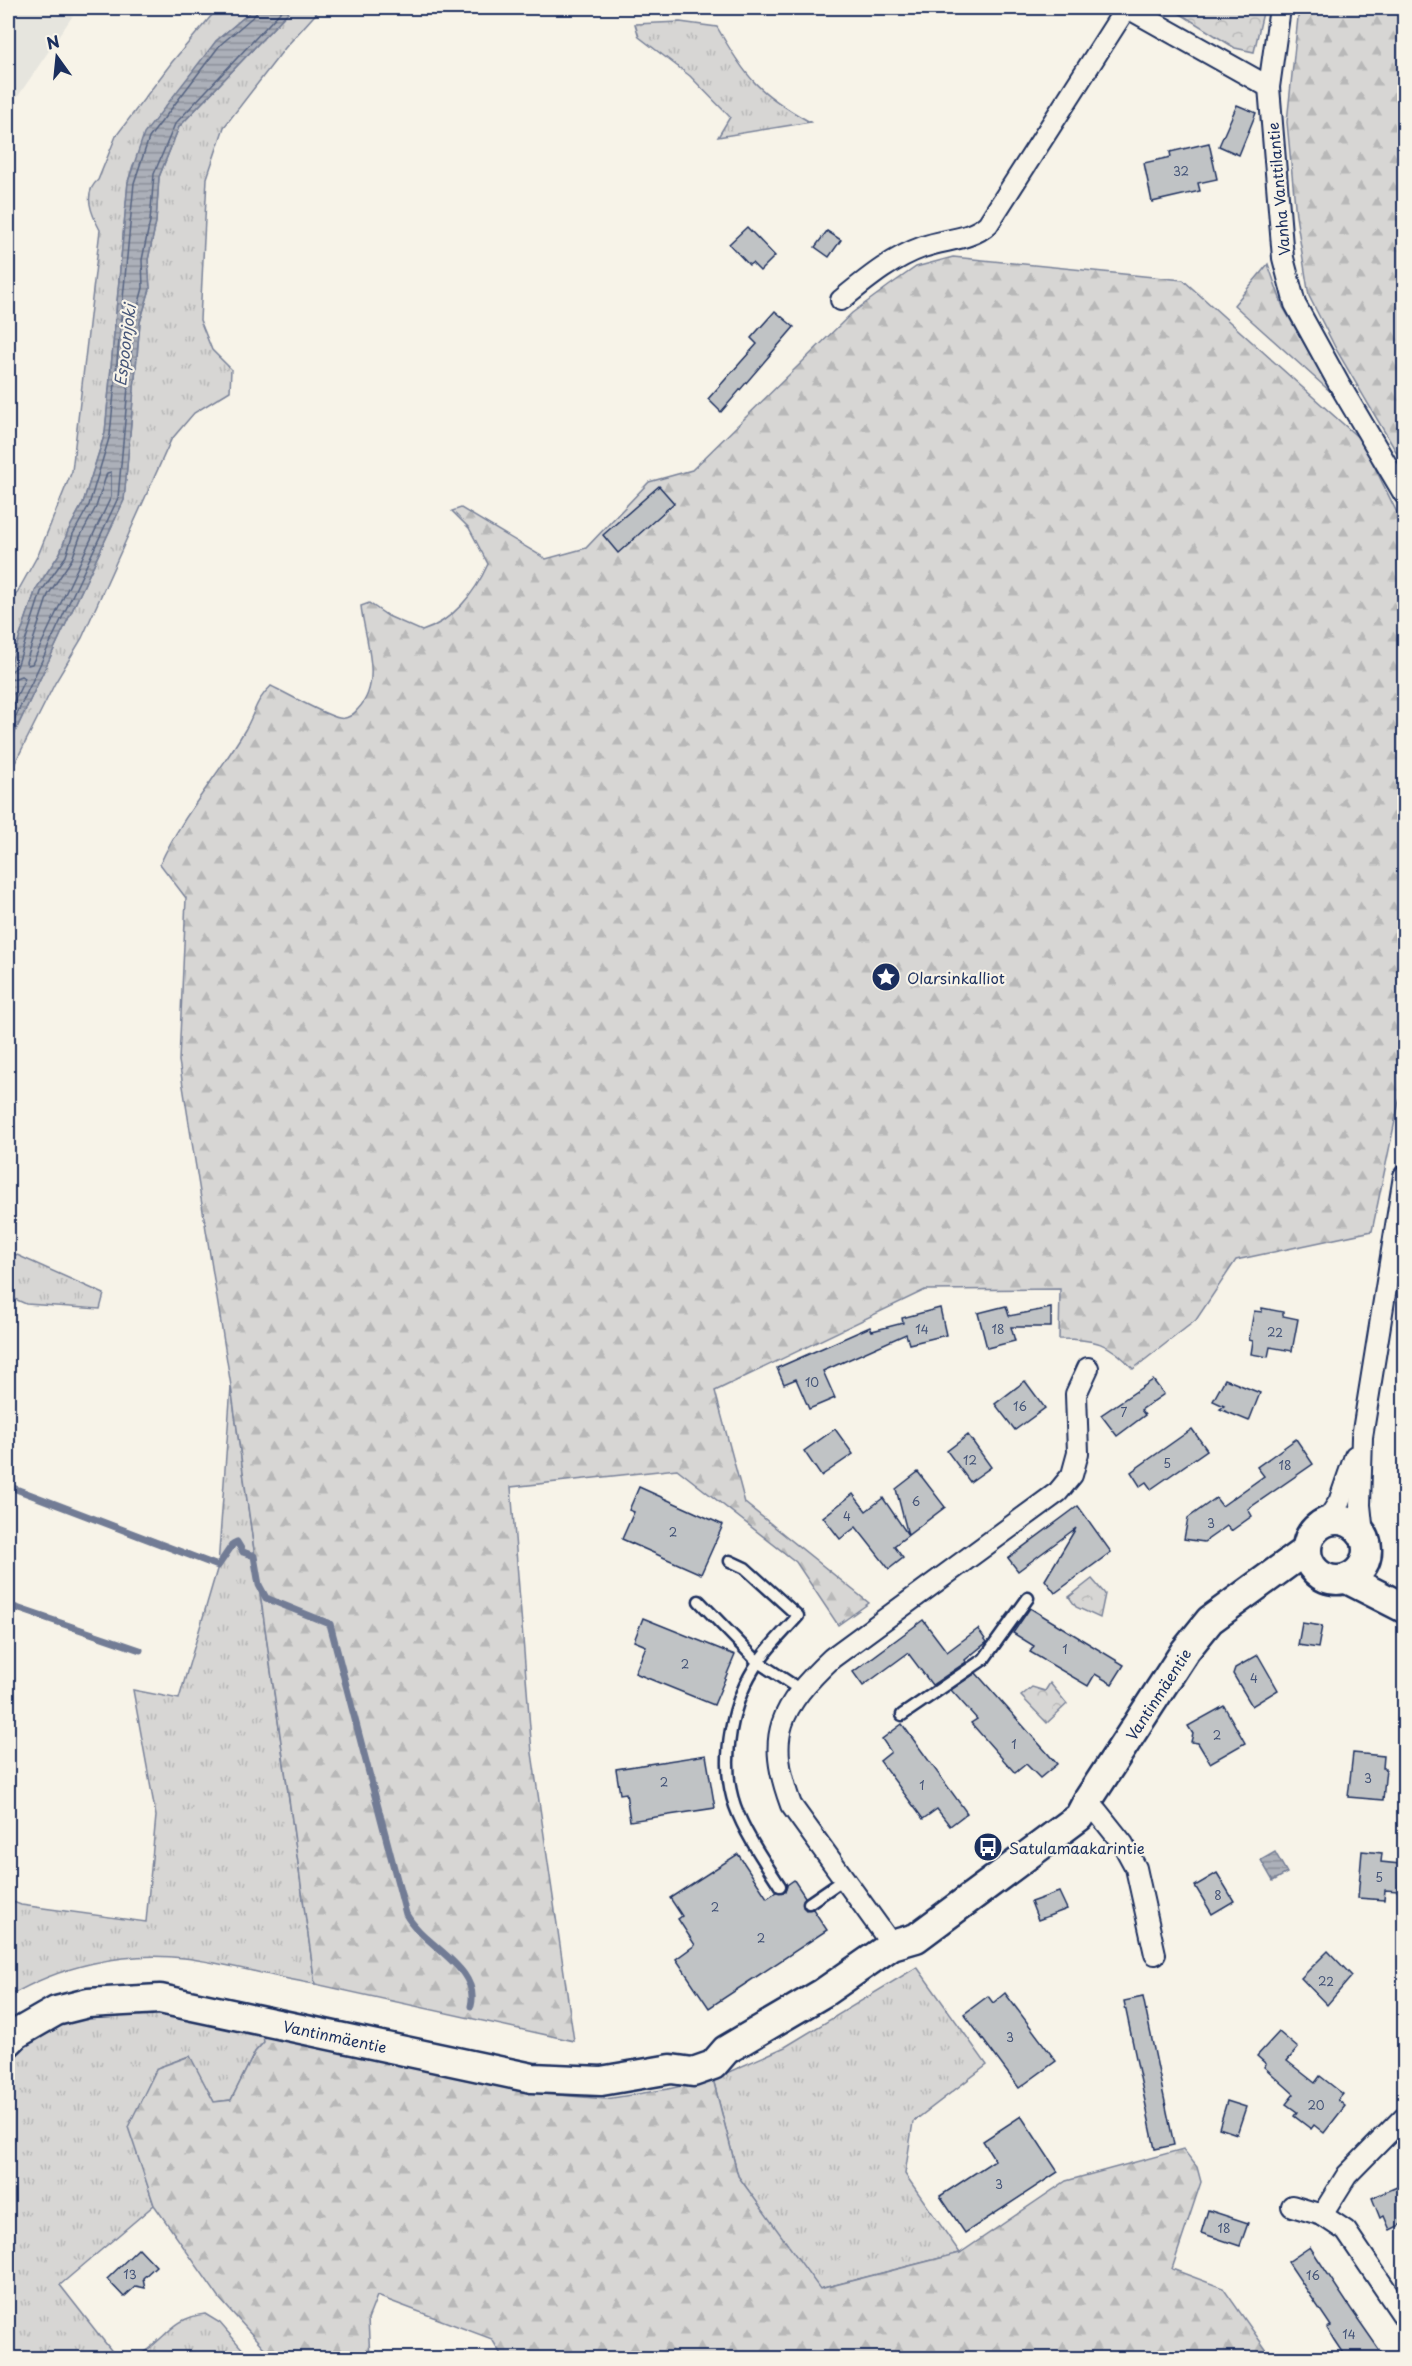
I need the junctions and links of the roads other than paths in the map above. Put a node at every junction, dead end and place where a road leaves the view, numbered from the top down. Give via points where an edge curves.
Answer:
1 (1127, 8) edge
2 (1280, 8) edge
3 (1269, 87) junction
4 (841, 300) dead end
5 (1404, 494) edge
6 (1404, 1176) edge
7 (1088, 1368) dead end
8 (1362, 1437) junction
9 (1326, 1522) junction
10 (1365, 1546) junction
11 (730, 1561) dead end
12 (1311, 1561) junction
13 (1347, 1579) junction
14 (1028, 1598) dead end
15 (699, 1601) dead end
16 (1404, 1603) edge
17 (1404, 1608) edge
18 (758, 1662) junction
19 (799, 1689) junction
20 (902, 1715) dead end
21 (1088, 1800) junction
22 (844, 1880) junction
23 (780, 1886) dead end
24 (809, 1903) dead end
25 (892, 1945) junction
26 (1155, 1954) dead end
27 (8, 2042) edge
28 (1404, 2117) edge
29 (1292, 2206) dead end
30 (1322, 2215) junction
31 (1404, 2317) edge

1 - 3 street
1 - 4 street via 988,224 978,234 899,257
2 - 3 street, Vanha Vanttilantie
3 - 5 street, Vanha Vanttilantie via 1283,258 1295,304
6 - 8 street
7 - 19 street via 1076,1394 1078,1453 1072,1475 1058,1492 832,1658
8 - 9 street via 1339,1502
8 - 10 street via 1360,1505
9 - 10 street via 1347,1521
9 - 12 street via 1312,1533
10 - 13 street via 1362,1568
10 - 16 street
11 - 18 lane via 745,1568 798,1616
12 - 13 street via 1331,1581
12 - 21 street, Vantinmäentie via 1240,1597 1210,1620 1185,1651
13 - 17 street
14 - 20 lane via 984,1659
15 - 18 lane
18 - 19 lane
18 - 23 lane via 733,1714 727,1760 734,1805
19 - 22 street via 781,1725 781,1780 790,1805
21 - 25 street, Vantinmäentie via 1068,1804 906,1924
21 - 26 street via 1123,1844 1136,1868
22 - 24 lane
22 - 25 street
25 - 27 street, Vantinmäentie via 823,1993 726,2050 713,2065 693,2072 671,2069 601,2081 532,2078 160,1999 88,2003 56,2011
28 - 30 street via 1347,2175
29 - 30 street
30 - 31 street via 1346,2231

